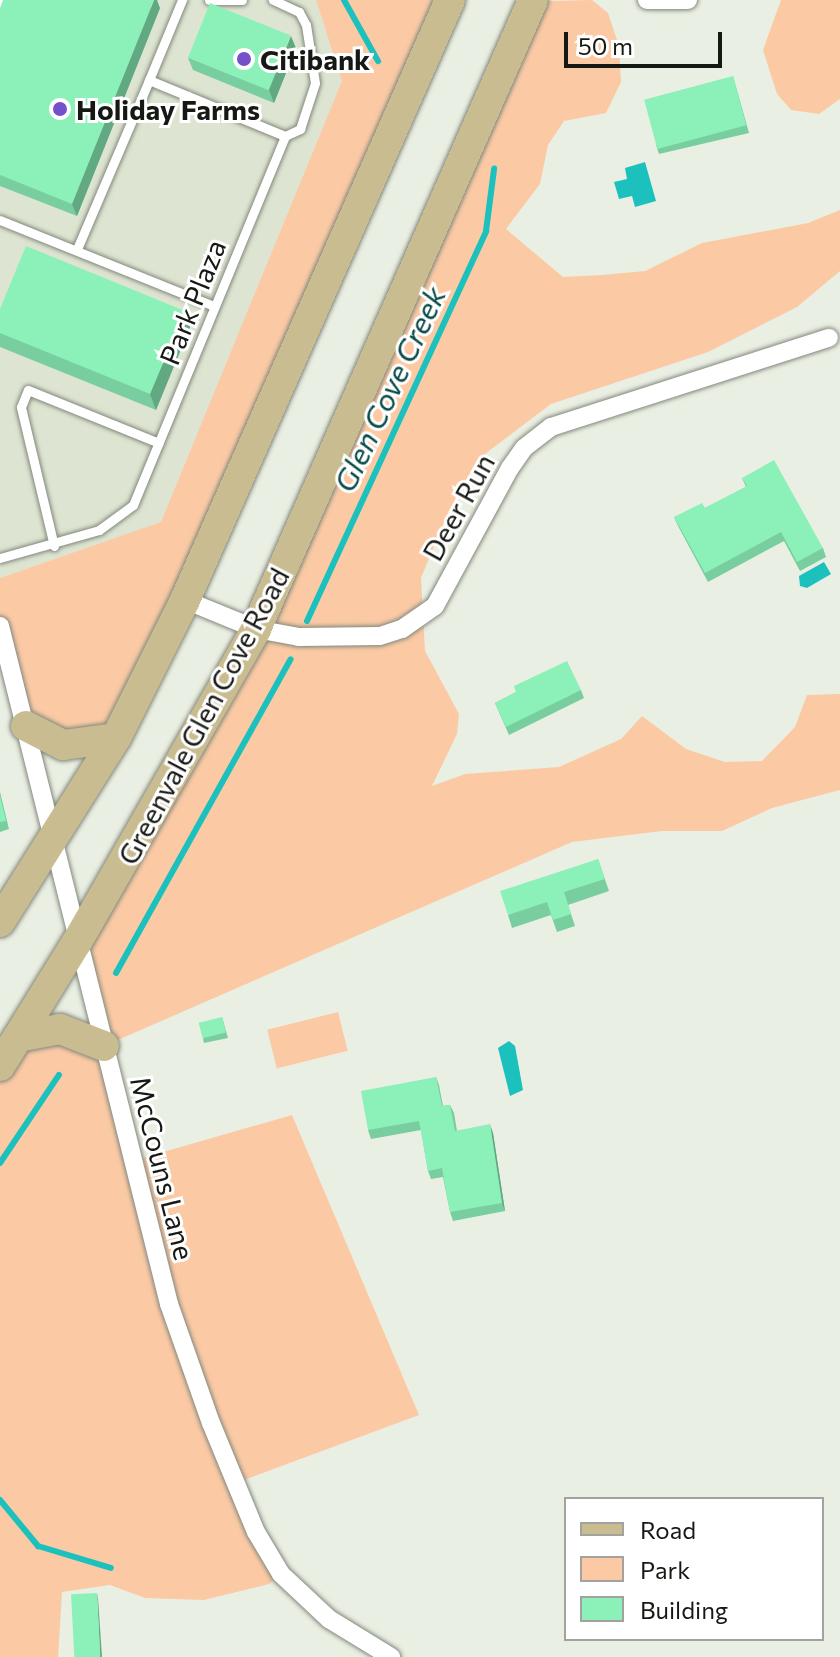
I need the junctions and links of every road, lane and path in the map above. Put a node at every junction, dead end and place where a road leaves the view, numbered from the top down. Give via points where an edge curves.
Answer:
1 (182, 0) edge
2 (209, 0) edge
3 (242, 0) edge
4 (273, 0) edge
5 (450, 0) edge
6 (533, 0) edge
7 (647, 0) edge
8 (688, 0) edge
9 (149, 80) junction
10 (285, 136) junction
11 (0, 220) edge
12 (77, 249) junction
13 (214, 306) junction
14 (829, 338) dead end
15 (159, 443) junction
16 (54, 546) junction
17 (0, 558) edge
18 (185, 600) junction
19 (0, 626) edge
20 (256, 629) junction
21 (26, 726) junction
22 (116, 738) junction
23 (53, 834) junction
24 (0, 922) edge
25 (77, 942) junction
26 (18, 1037) junction
27 (104, 1046) junction
28 (0, 1066) edge
29 (391, 1657) edge

1 - 9 lane
2 - 3 lane
4 - 10 lane, Park Plaza via 299,12 315,70 300,129
5 - 18 main road
6 - 20 main road, Greenvale Glen Cove Road
7 - 8 street
9 - 10 lane
9 - 12 lane
10 - 13 lane, Park Plaza
11 - 12 lane
12 - 13 lane
13 - 15 lane, Park Plaza
14 - 20 street, Deer Run via 551,427 524,448 510,468 435,606 402,629 380,636 318,639
15 - 16 lane, Park Plaza via 133,505 99,530
15 - 16 lane via 28,390 21,407
16 - 17 lane, Park Plaza
18 - 20 street, Deer Run
18 - 22 main road
19 - 21 street, McCouns Lane
20 - 25 main road, Greenvale Glen Cove Road
21 - 22 main road via 63,745
21 - 23 street, McCouns Lane
22 - 23 main road
23 - 24 main road
23 - 25 street, McCouns Lane
25 - 26 main road, Greenvale Glen Cove Road
25 - 27 street, McCouns Lane
26 - 27 main road via 60,1029
26 - 28 main road, Greenvale Glen Cove Road
27 - 29 street, McCouns Lane via 169,1304 256,1532 298,1594

